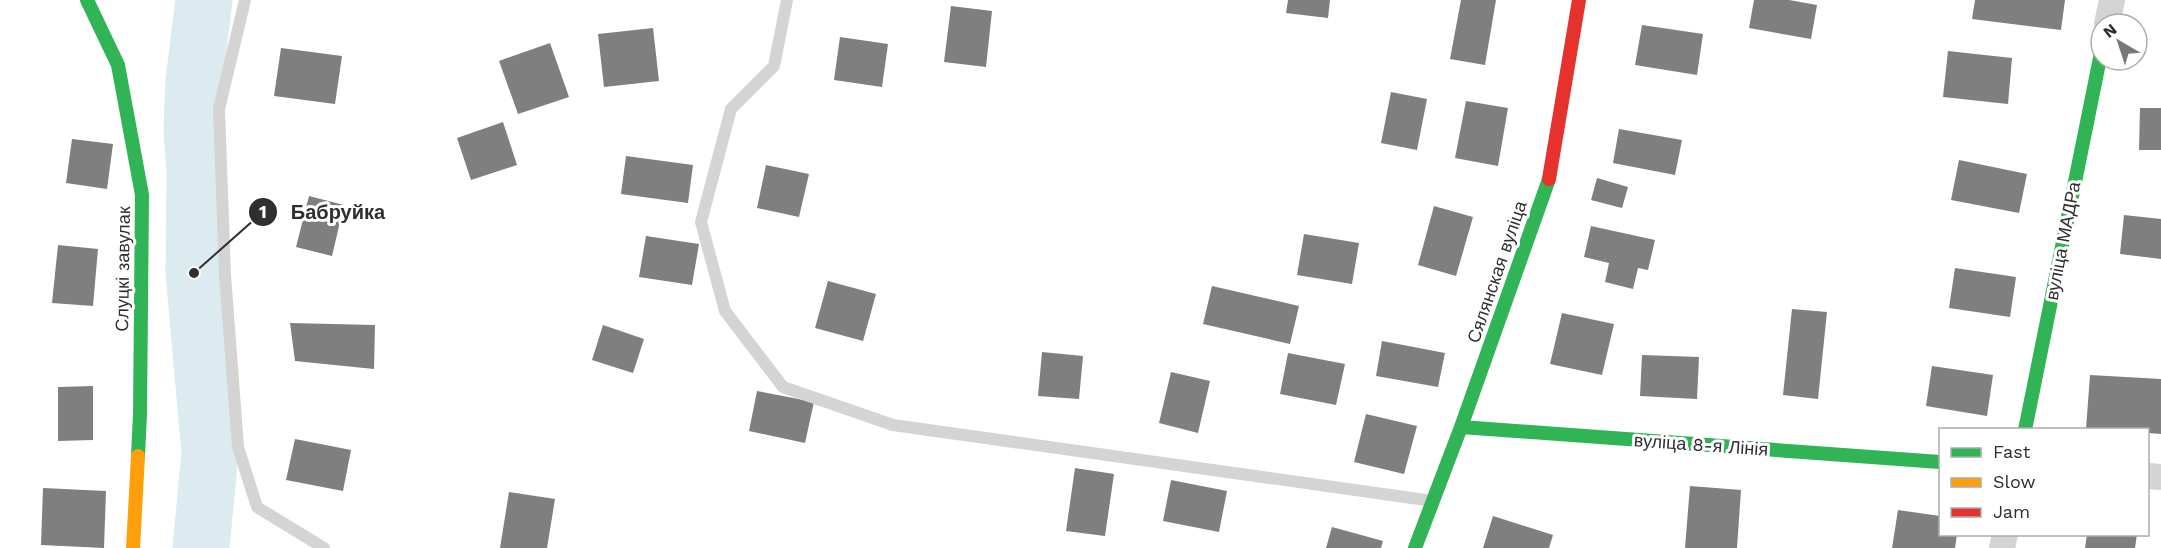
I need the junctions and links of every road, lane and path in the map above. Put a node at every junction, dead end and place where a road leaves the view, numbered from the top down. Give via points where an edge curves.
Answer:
1 (87, 0) edge
2 (245, 0) edge
3 (787, 0) edge
4 (1579, 0) edge
5 (2097, 72) edge
6 (1461, 428) junction
7 (2025, 428) edge
8 (1939, 462) edge
9 (1434, 501) junction
10 (133, 548) edge
11 (324, 548) edge
12 (1415, 548) edge

1 - 10 street, Слуцкі завулак via 118,65 142,195 140,414
2 - 11 lane via 219,109 225,275 238,447 257,507
3 - 9 lane via 774,66 731,109 701,222 725,311 783,387 893,425
4 - 6 street, Сялянская вуліца via 1551,172
5 - 7 street, вуліца МАДРа
6 - 8 street, вуліца 8-я Лінія
6 - 9 street, Сялянская вуліца
9 - 12 street, Сялянская вуліца

